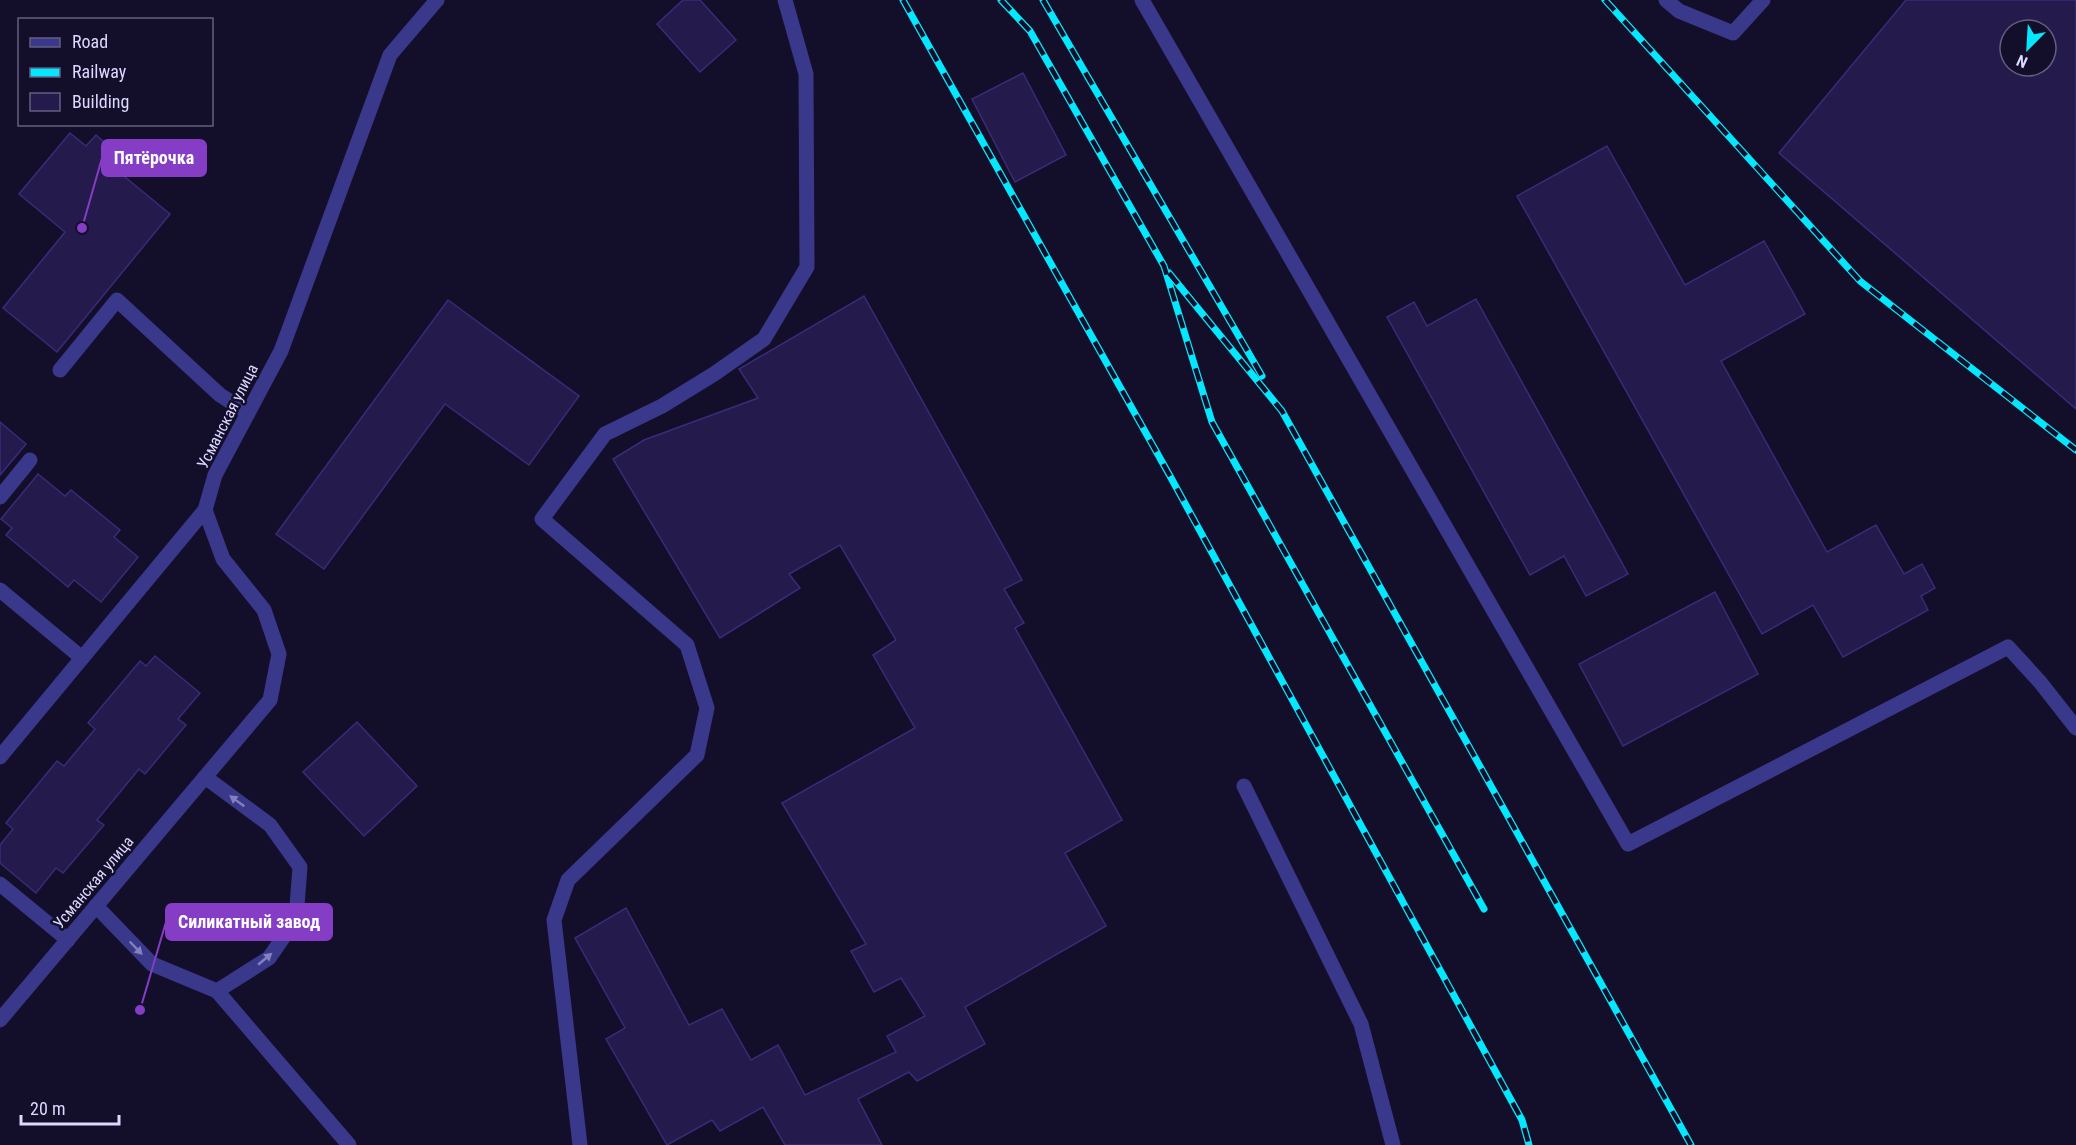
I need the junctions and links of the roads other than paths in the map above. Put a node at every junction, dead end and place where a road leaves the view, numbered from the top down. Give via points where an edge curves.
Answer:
1 (437, 0) edge
2 (785, 0) edge
3 (1142, 0) edge
4 (1666, 0) edge
5 (1763, 0) edge
6 (60, 370) dead end
7 (248, 413) junction
8 (30, 460) dead end
9 (0, 497) edge
10 (205, 510) junction
11 (0, 590) edge
12 (82, 658) junction
13 (2076, 728) edge
14 (0, 757) edge
15 (205, 777) junction
16 (1244, 786) dead end
17 (0, 884) edge
18 (96, 906) junction
19 (68, 940) junction
20 (217, 991) junction
21 (0, 1020) edge
22 (349, 1145) edge
23 (580, 1145) edge
24 (1393, 1145) edge

1 - 7 street, Усманская улица via 390,55 281,351
2 - 23 street via 806,74 807,267 764,339 714,375 605,434 542,519 687,645 707,708 697,755 568,880 554,920
3 - 13 street via 1628,844 2008,647
4 - 5 street via 1679,11 1733,33
6 - 7 street via 117,300 220,395
7 - 10 street, Усманская улица via 215,475
8 - 9 street
10 - 12 street
10 - 15 street, Усманская улица via 223,559 264,610 279,654 270,700
11 - 12 street
12 - 14 street
15 - 18 street, Усманская улица
20 -> 15 street via 269,958 296,919 300,867 270,825
16 - 24 street via 1361,1024
17 - 19 street
18 - 19 street, Усманская улица
18 -> 20 street via 152,964
19 - 21 street, Усманская улица
20 - 22 street

